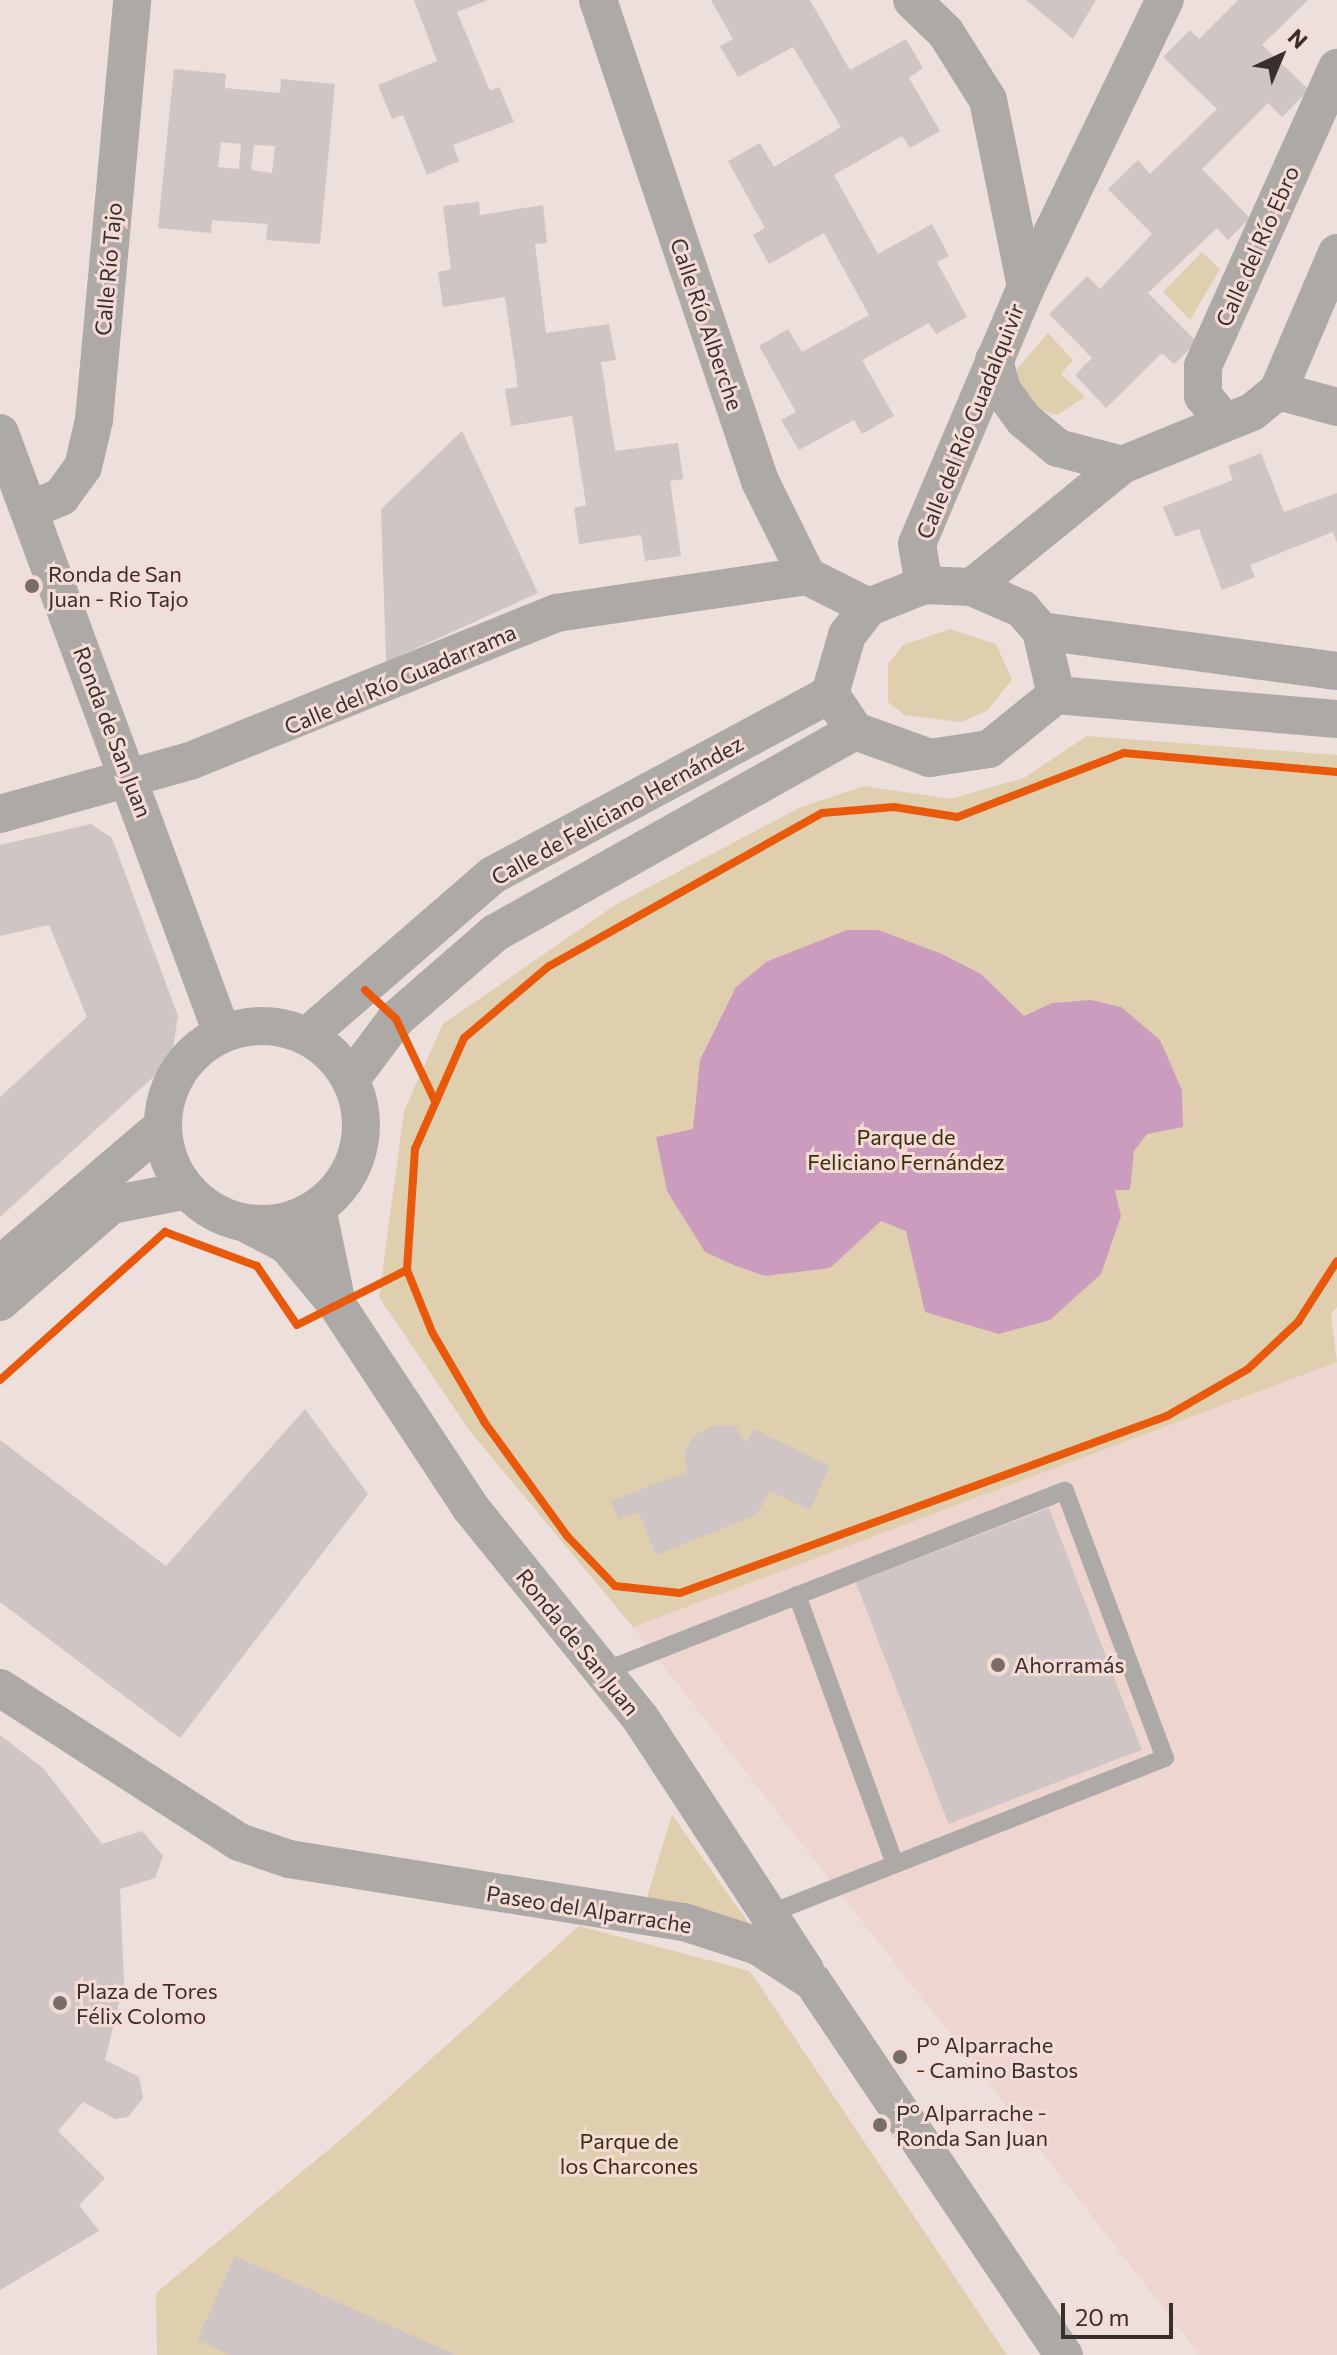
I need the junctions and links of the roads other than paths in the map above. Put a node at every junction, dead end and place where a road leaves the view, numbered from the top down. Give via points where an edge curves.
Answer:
1 (132, 0) edge
2 (598, 0) edge
3 (912, 0) edge
4 (1165, 0) edge
5 (1337, 68) edge
6 (1337, 253) edge
7 (1026, 287) junction
8 (994, 360) junction
9 (1278, 391) junction
10 (1337, 407) edge
11 (1225, 422) junction
12 (0, 433) edge
13 (1122, 465) junction
14 (30, 510) junction
15 (807, 576) junction
16 (924, 585) junction
17 (972, 587) junction
18 (869, 607) junction
19 (1041, 631) junction
20 (1337, 671) edge
21 (830, 694) junction
22 (1056, 695) junction
23 (1337, 719) edge
24 (855, 731) junction
25 (131, 782) junction
26 (0, 814) edge
27 (222, 1033) junction
28 (307, 1036) junction
29 (351, 1079) junction
30 (163, 1126) junction
31 (188, 1190) junction
32 (317, 1208) junction
33 (245, 1223) junction
34 (0, 1265) edge
35 (0, 1302) edge
36 (337, 1305) junction
37 (797, 1595) junction
38 (602, 1672) junction
39 (0, 1688) edge
40 (895, 1864) junction
41 (768, 1914) junction
42 (813, 1982) junction
43 (1064, 2355) edge

1 - 14 street, Calle Río Tajo via 94,420 83,467 61,497
2 - 15 street, Calle Río Alberche via 760,481
3 - 7 street, Calle del Río Guadalquivir via 946,33 988,100
4 - 7 street
5 - 11 street, Calle del Río Ebro via 1203,366 1203,396
6 - 9 street
7 - 8 street, Calle del Río Guadalquivir
8 - 13 street via 1002,390 1024,420 1058,448
8 - 16 street, Calle del Río Guadalquivir via 917,544
9 - 10 street
9 - 11 street
11 - 13 street
12 - 14 street, Ronda de San Juan
13 - 17 street
14 - 25 street, Ronda de San Juan
15 - 18 street
15 - 25 street, Calle del Río Guadarrama via 556,613
16 - 17 street
16 - 18 street
17 - 19 street via 1022,609
18 - 21 street via 847,635
19 - 20 street
19 - 22 street
21 - 24 street
21 - 28 street, Calle de Feliciano Hernández via 493,875
22 - 23 street
22 - 24 street via 989,749 930,758
24 - 29 street via 495,933 396,1019
25 - 26 street, Calle del Río Guadarrama
25 - 27 street, Ronda de San Juan
27 - 28 street via 279,1027
27 - 30 street via 177,1073
28 - 29 street
29 - 32 street via 360,1106 354,1163
30 - 31 street via 171,1163
30 - 34 street
31 - 33 street
31 - 35 street via 111,1205
32 - 33 street via 270,1224
32 - 36 street, Ronda de San Juan
33 - 36 street, Ronda de San Juan via 287,1245
36 - 38 street, Ronda de San Juan via 470,1507
37 - 38 lane
37 - 40 lane
37 - 40 lane via 1065,1491 1165,1758
38 - 41 street, Ronda de San Juan
39 - 42 street, Paseo del Alparrache via 239,1842 289,1859 684,1922 758,1946
40 - 41 lane
41 - 42 street, Ronda de San Juan
42 - 43 street, Paseo del Alparrache

